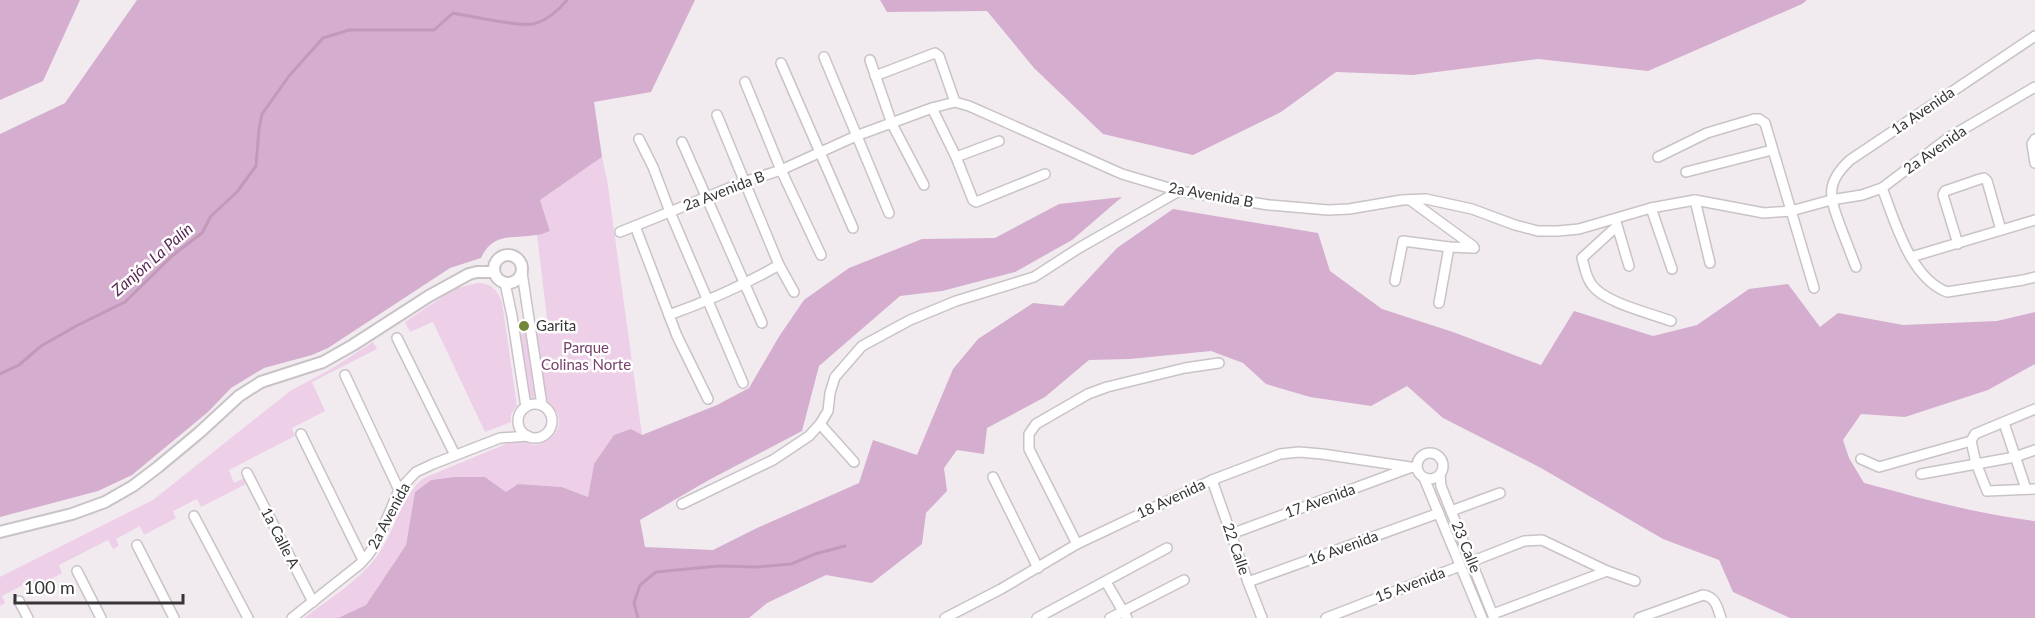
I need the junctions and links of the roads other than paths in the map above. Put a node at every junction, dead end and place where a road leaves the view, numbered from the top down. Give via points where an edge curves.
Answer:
1 (2035, 36) edge
2 (824, 57) dead end
3 (870, 60) dead end
4 (781, 63) dead end
5 (875, 76) junction
6 (745, 82) dead end
7 (2035, 87) edge
8 (955, 102) junction
9 (933, 108) junction
10 (717, 115) dead end
11 (892, 124) junction
12 (856, 136) junction
13 (639, 138) dead end
14 (2035, 140) edge
15 (999, 141) dead end
16 (682, 142) dead end
17 (1772, 150) junction
18 (820, 153) junction
19 (956, 157) junction
20 (1658, 157) dead end
21 (2035, 163) edge
22 (781, 170) junction
23 (1686, 172) dead end
24 (1045, 174) dead end
25 (744, 182) junction
26 (924, 185) dead end
27 (1882, 188) junction
28 (1179, 191) junction
29 (705, 198) junction
30 (1410, 200) junction
31 (1831, 200) junction
32 (1695, 201) junction
33 (1651, 208) junction
34 (1791, 211) junction
35 (670, 212) junction
36 (889, 213) dead end
37 (2035, 220) edge
38 (1616, 223) junction
39 (634, 226) junction
40 (853, 228) dead end
41 (2001, 230) junction
42 (620, 232) dead end
43 (1958, 244) junction
44 (1449, 247) junction
45 (821, 255) dead end
46 (1911, 257) junction
47 (1710, 263) dead end
48 (779, 265) junction
49 (521, 266) junction
50 (1629, 266) dead end
51 (1856, 267) dead end
52 (1672, 269) dead end
53 (494, 272) junction
54 (2035, 277) edge
55 (1395, 281) dead end
56 (506, 283) junction
57 (745, 284) junction
58 (1814, 288) dead end
59 (794, 292) dead end
60 (708, 301) junction
61 (1439, 303) dead end
62 (529, 313) junction
63 (669, 315) junction
64 (512, 316) junction
65 (1671, 321) dead end
66 (762, 323) dead end
67 (397, 338) dead end
68 (1219, 363) dead end
69 (345, 375) dead end
70 (743, 383) dead end
71 (708, 399) dead end
72 (542, 405) junction
73 (526, 407) junction
74 (2035, 410) edge
75 (519, 417) junction
76 (2004, 423) junction
77 (820, 424) junction
78 (301, 434) dead end
79 (528, 436) junction
80 (500, 438) junction
81 (1971, 441) junction
82 (2035, 450) edge
83 (456, 455) junction
84 (2015, 457) junction
85 (1861, 459) dead end
86 (854, 462) dead end
87 (1976, 463) junction
88 (1413, 468) junction
89 (247, 473) dead end
90 (1921, 474) dead end
91 (1440, 475) junction
92 (993, 477) dead end
93 (1424, 478) junction
94 (1212, 480) junction
95 (2030, 489) edge
96 (399, 490) junction
97 (1500, 493) dead end
98 (682, 504) dead end
99 (1451, 511) junction
100 (1439, 513) junction
101 (194, 516) dead end
102 (0, 532) edge
103 (1231, 534) junction
104 (1077, 544) junction
105 (137, 545) dead end
106 (1167, 548) dead end
107 (363, 560) junction
108 (1473, 561) junction
109 (1460, 566) junction
110 (1038, 568) junction
111 (77, 571) dead end
112 (1607, 571) junction
113 (1184, 580) dead end
114 (1635, 581) dead end
115 (1106, 582) junction
116 (1248, 582) junction
117 (19, 601) dead end
118 (313, 602) junction
119 (1125, 615) edge
120 (1494, 616) edge
121 (28, 618) edge
122 (101, 618) edge
123 (174, 618) edge
124 (248, 618) edge
125 (292, 618) edge
126 (945, 618) edge
127 (1037, 618) edge
128 (1110, 618) edge
129 (1262, 618) edge
130 (1326, 618) edge
131 (1480, 618) edge
132 (1639, 618) edge
133 (1721, 618) edge

1 - 31 street, 1a Avenida via 1850,160 1838,171
2 - 12 street
3 - 5 street
4 - 18 street
5 - 8 street via 935,53
5 - 11 street
6 - 22 street
7 - 27 street, 2a Avenida via 1948,138
8 - 9 street, 2a Avenida B
8 - 28 street, 2a Avenida B via 1122,174
9 - 11 street, 2a Avenida B
9 - 19 street
10 - 25 street
11 - 12 street, 2a Avenida B
11 - 26 street
12 - 18 street, 2a Avenida B
12 - 36 street
13 - 35 street
14 - 21 street
15 - 19 street
16 - 29 street
17 - 20 street via 1765,123 1754,118 1707,133
17 - 23 street
17 - 34 street
18 - 22 street, 2a Avenida B
18 - 40 street
19 - 24 street via 976,202
22 - 25 street, 2a Avenida B
22 - 45 street
25 - 29 street, 2a Avenida B
25 - 48 street
27 - 31 street, 2a Avenida
27 - 46 street
28 - 30 street, 2a Avenida B via 1328,210
28 - 77 street via 1034,277 956,301 862,346 835,377 828,411
29 - 35 street, 2a Avenida B
29 - 57 street
30 - 38 street, 2a Avenida B via 1472,209 1538,231
30 - 44 street via 1474,248
31 - 34 street, 2a Avenida B
31 - 51 street
32 - 33 street, 2a Avenida B
32 - 34 street, 2a Avenida B via 1764,213
32 - 47 street
33 - 38 street, 2a Avenida B
33 - 52 street
34 - 58 street
35 - 39 street, 2a Avenida B
35 - 60 street
37 - 41 street
38 - 50 street
38 - 65 street via 1582,258 1591,284 1615,301
39 - 42 street, 2a Avenida B
39 - 63 street
41 - 43 street
41 - 43 street via 1987,181 1980,179 1943,195
43 - 46 street
44 - 55 street via 1403,241
44 - 61 street
46 - 54 street via 1933,285 1947,292
48 - 57 street
48 - 59 street
49 - 53 street via 516,258 507,256 495,263
49 - 56 street via 518,278
49 - 62 street
53 - 56 street
53 - 102 street via 469,274 323,362 261,382 229,404 158,467 105,502
56 - 64 street
57 - 60 street
57 - 66 street
60 - 63 street
60 - 70 street
62 - 64 street
62 - 72 street
63 - 71 street
64 - 73 street
67 - 83 street
68 - 104 street via 1107,387 1036,424 1029,434 1029,449
69 - 96 street
72 - 73 street
72 - 79 street via 552,417 551,428 539,438
73 - 75 street
74 - 76 street
75 - 79 street via 520,429
75 - 80 street, 2a Avenida
76 - 81 street via 1975,434
76 - 84 street
77 - 86 street
77 - 98 street via 773,460
78 - 107 street
79 - 80 street, 2a Avenida
80 - 83 street, 2a Avenida
81 - 85 street via 1879,466
81 - 87 street
82 - 84 street
83 - 96 street, 2a Avenida via 416,472
84 - 87 street
84 - 95 street
87 - 90 street
87 - 95 street via 1987,491
88 - 91 street via 1421,455 1435,453 1442,460
88 - 93 street
88 - 94 street, 18 Avenida via 1299,452 1280,454
88 - 103 street, 17 Avenida
89 - 118 street, 1a Calle A
91 - 93 street
91 - 99 street, 23 Calle
92 - 110 street
93 - 100 street, 23 Calle
94 - 103 street, 22 Calle
94 - 104 street, 18 Avenida
96 - 107 street, 2a Avenida via 377,542
97 - 99 street
99 - 108 street, 23 Calle
100 - 109 street, 23 Calle
100 - 116 street, 16 Avenida
101 - 124 street
103 - 116 street, 22 Calle
104 - 110 street, 18 Avenida
105 - 123 street
106 - 115 street
107 - 118 street, 2a Avenida
108 - 112 street via 1524,541 1542,540
108 - 120 street, 23 Calle
109 - 130 street, 15 Avenida
109 - 131 street, 23 Calle
110 - 126 street, 18 Avenida
111 - 122 street
112 - 114 street
112 - 120 street
113 - 119 street
115 - 119 street
115 - 127 street
116 - 129 street, 22 Calle
117 - 121 street
118 - 125 street, 2a Avenida
119 - 128 street
132 - 133 street via 1703,595 1714,600

